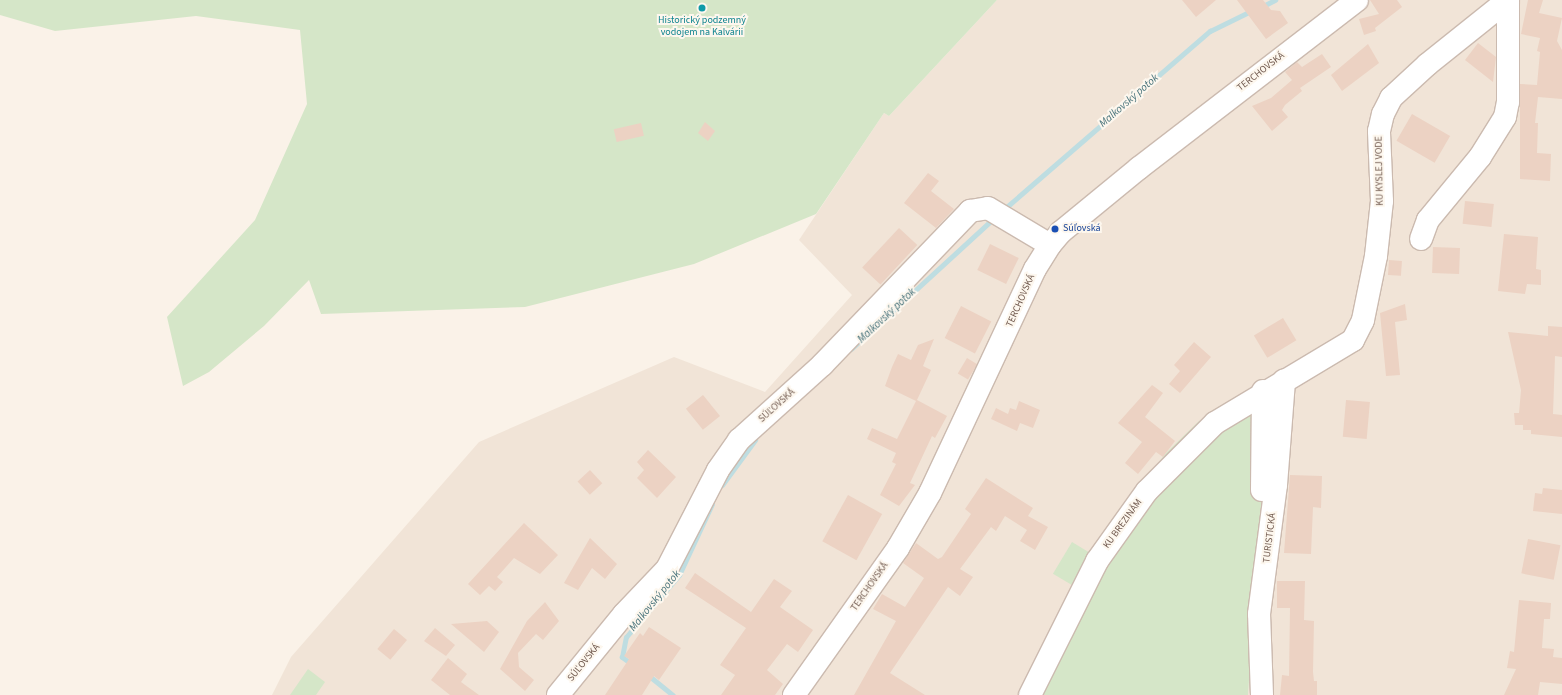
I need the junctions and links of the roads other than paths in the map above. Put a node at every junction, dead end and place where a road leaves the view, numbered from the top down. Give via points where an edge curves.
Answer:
1 (1357, 0) edge
2 (1508, 0) edge
3 (1421, 239) dead end
4 (1050, 245) junction
5 (1284, 380) junction
6 (1263, 391) junction
7 (558, 695) edge
8 (794, 695) edge
9 (1030, 695) edge
10 (1248, 695) edge
11 (1262, 695) edge

1 - 4 street, TERCHOVSKÁ via 1139,168
2 - 3 street, KU KYSLEJ VODE via 1508,102 1505,117 1480,157 1428,220
2 - 5 street, KU KYSLEJ VODE via 1390,98 1379,131 1382,202 1363,320 1353,340
4 - 7 street, SÚĽOVSKÁ via 988,208 970,211 822,365 739,440 718,470 667,569 624,614
4 - 8 street, TERCHOVSKÁ via 1035,269 930,493 898,548
5 - 6 street, KU KYSLEJ VODE
5 - 11 street, TURISTICKÁ via 1276,485 1259,614
6 - 9 street, KU BREZINÁM via 1215,423 1147,491 1097,561
6 - 10 street, TURISTICKÁ via 1263,483 1247,630

